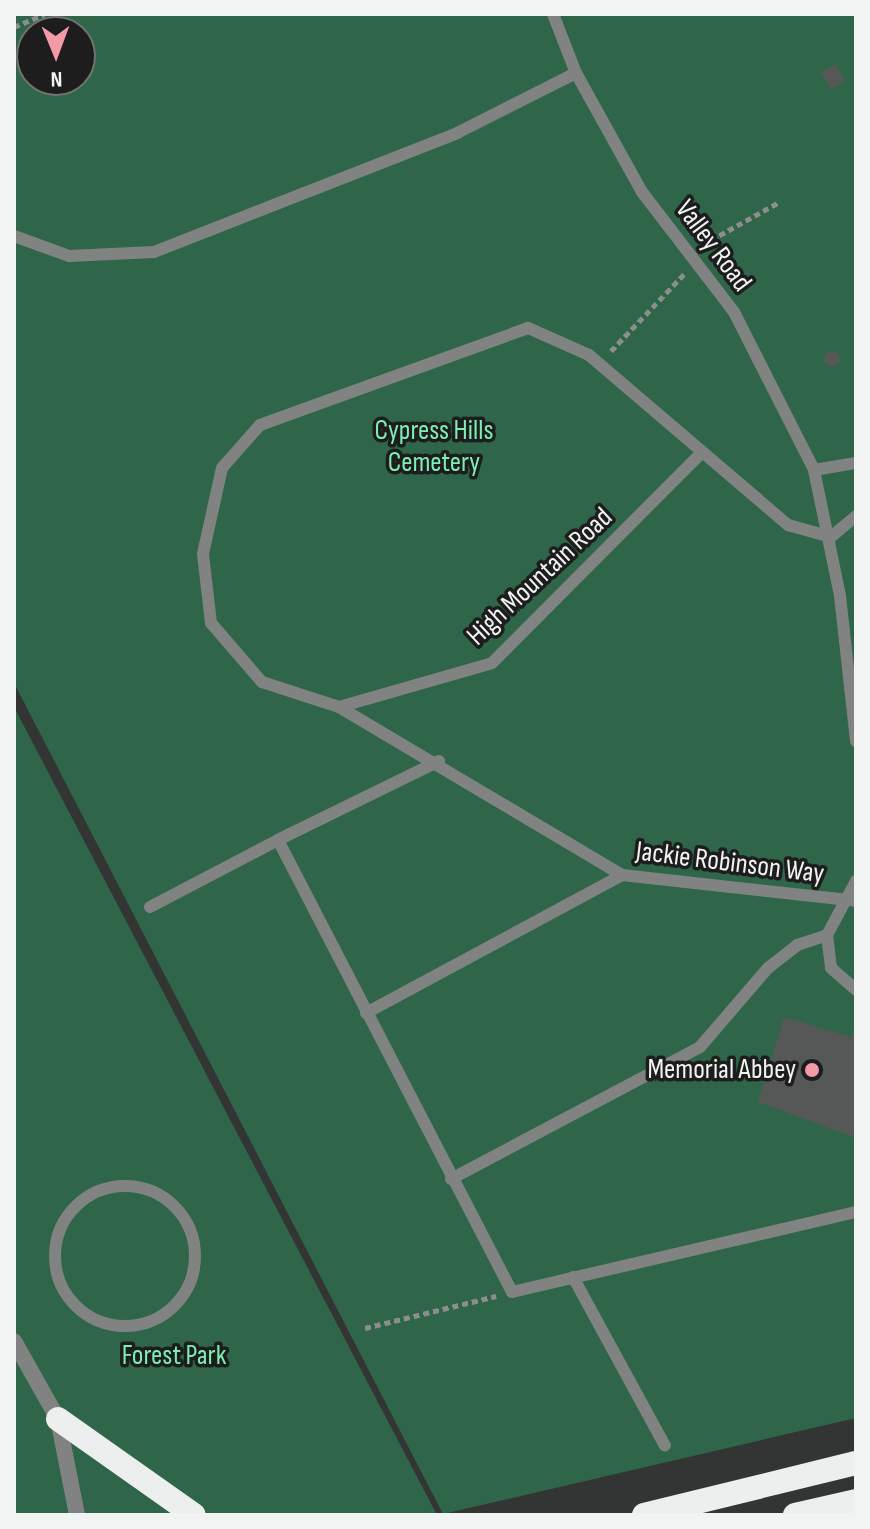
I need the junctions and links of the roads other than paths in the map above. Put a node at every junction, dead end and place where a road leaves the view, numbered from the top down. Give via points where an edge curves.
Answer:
1 (553, 14) edge
2 (576, 73) junction
3 (14, 236) edge
4 (702, 452) junction
5 (856, 463) edge
6 (814, 470) junction
7 (856, 516) edge
8 (831, 537) junction
9 (339, 707) junction
10 (856, 741) edge
11 (439, 761) junction
12 (278, 840) junction
13 (622, 875) junction
14 (856, 881) edge
15 (852, 901) edge
16 (150, 907) dead end
17 (827, 935) junction
18 (856, 990) edge
19 (366, 1013) junction
20 (451, 1179) junction
21 (856, 1212) edge
22 (573, 1277) junction
23 (141, 1325) joint
24 (14, 1341) edge
25 (58, 1419) junction
26 (665, 1446) dead end
27 (856, 1463) edge
28 (856, 1501) edge
29 (644, 1514) edge
30 (77, 1515) edge
31 (194, 1515) edge
32 (795, 1515) edge

1 - 2 lane, Valley Road
2 - 3 lane via 457,133 154,252 69,256
2 - 6 lane, Valley Road via 642,192 734,312
4 - 8 lane, Jackie Robinson Way via 788,525
4 - 9 lane, High Mountain Road via 492,663
4 - 9 lane, Jackie Robinson Way via 599,363 528,328 475,342 260,425 222,468 203,554 211,623 262,682
5 - 6 lane
6 - 8 lane, Valley Road
7 - 8 lane
8 - 10 lane, Valley Road
9 - 11 lane, Jackie Robinson Way
11 - 12 lane
11 - 13 lane, Jackie Robinson Way
12 - 16 lane
12 - 19 lane
13 - 15 lane, Jackie Robinson Way
13 - 19 lane
14 - 15 lane
15 - 17 lane
17 - 18 lane via 831,968
17 - 20 lane via 797,945 768,968 700,1047
19 - 20 lane
20 - 22 lane via 512,1292
21 - 22 lane
22 - 26 lane
23 - 23 lane via 162,1317 190,1284 194,1240 186,1220 153,1191 109,1187 71,1210 59,1228 56,1272 78,1310 119,1327
24 - 25 street
25 - 30 street
25 - 31 highway
27 - 29 highway
28 - 32 highway

